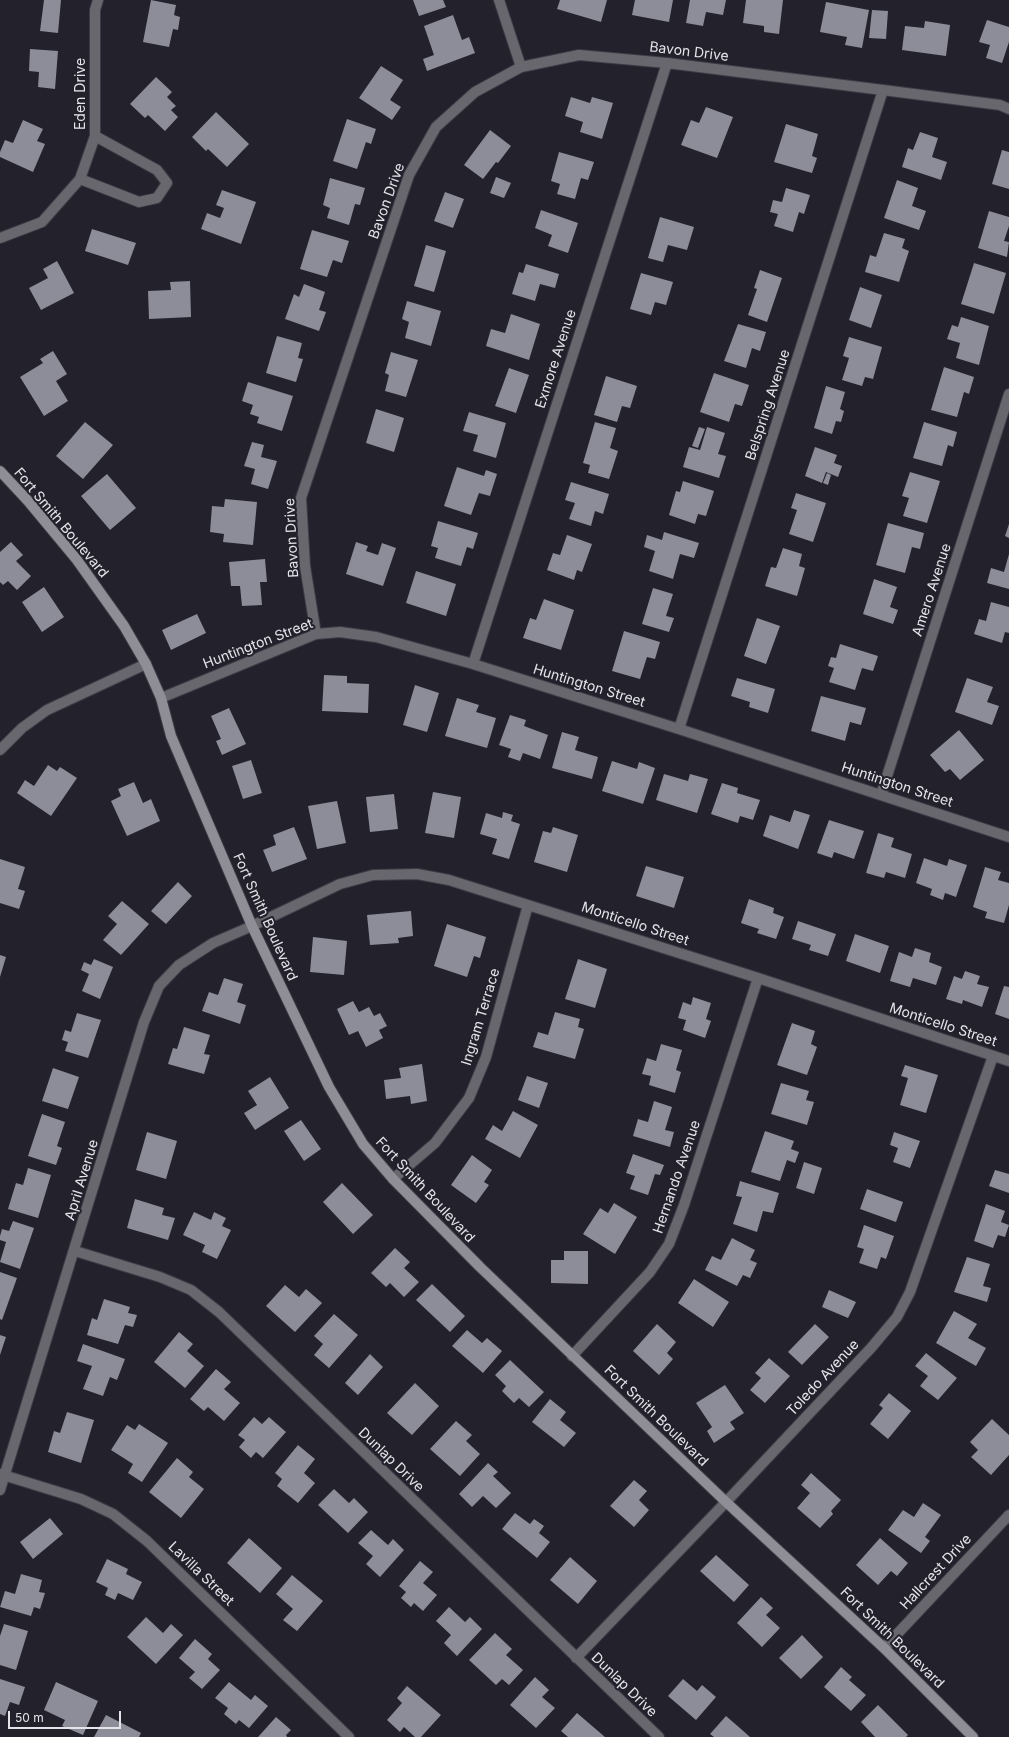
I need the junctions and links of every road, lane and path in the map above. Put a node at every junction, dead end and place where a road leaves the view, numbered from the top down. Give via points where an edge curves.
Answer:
1 (98, 0) edge
2 (499, 0) edge
3 (667, 63) junction
4 (521, 67) junction
5 (883, 90) junction
6 (1009, 109) edge
7 (95, 136) junction
8 (80, 179) junction
9 (0, 238) edge
10 (1009, 394) edge
11 (0, 472) edge
12 (316, 634) junction
13 (146, 664) junction
14 (473, 664) junction
15 (161, 698) junction
16 (679, 728) junction
17 (0, 750) edge
18 (881, 795) junction
19 (1009, 836) edge
20 (528, 905) junction
21 (252, 926) junction
22 (758, 978) junction
23 (993, 1056) junction
24 (1009, 1062) edge
25 (393, 1179) junction
26 (74, 1251) junction
27 (572, 1356) junction
28 (2, 1474) edge
29 (0, 1490) edge
30 (726, 1502) junction
31 (1009, 1515) edge
32 (884, 1648) junction
33 (576, 1658) junction
34 (349, 1737) edge
35 (658, 1737) edge
36 (973, 1737) edge

1 - 7 street, Eden Drive via 95,10
2 - 4 street
3 - 4 street, Bavon Drive via 579,55
3 - 5 street, Bavon Drive
3 - 14 street, Exmore Avenue
4 - 12 street, Bavon Drive via 475,92 436,127 409,175 301,498 305,566
5 - 6 street, Bavon Drive
5 - 16 street, Belspring Avenue
7 - 8 street, Eden Drive
7 - 8 street via 156,170 167,183 157,198 140,202
8 - 9 street, Eden Drive via 42,222
10 - 18 street, Amero Avenue
11 - 13 street, Fort Smith Boulevard via 77,560 124,626
12 - 14 street, Huntington Street via 340,632 376,637
12 - 15 street, Huntington Street
13 - 15 street, Fort Smith Boulevard
13 - 17 street via 47,710 22,728
14 - 16 street, Huntington Street
15 - 21 street, Fort Smith Boulevard via 171,736
16 - 18 street, Huntington Street
18 - 19 street, Huntington Street
20 - 21 street, Monticello Street via 449,880 418,874 373,875 340,884
20 - 22 street, Monticello Street
20 - 25 street, Ingram Terrace via 486,1057 468,1098 435,1142
21 - 25 street, Fort Smith Boulevard via 329,1088 363,1144
21 - 26 street, April Avenue via 213,943 179,965 159,986 144,1022
22 - 23 street, Monticello Street
22 - 27 street, Hernando Avenue via 669,1244 650,1272
23 - 24 street, Monticello Street
23 - 30 street, Toledo Avenue via 910,1292 897,1317
25 - 27 street, Fort Smith Boulevard
26 - 28 street, April Avenue
26 - 33 street, Dunlap Drive via 160,1277 191,1290 219,1312
27 - 30 street, Fort Smith Boulevard
28 - 29 street, April Avenue
28 - 34 street, Lavilla Street via 81,1499 113,1514 147,1541
30 - 32 street, Fort Smith Boulevard
30 - 33 street, Toledo Avenue
31 - 32 street, Hallcrest Drive
32 - 36 street, Fort Smith Boulevard
33 - 35 street, Dunlap Drive

